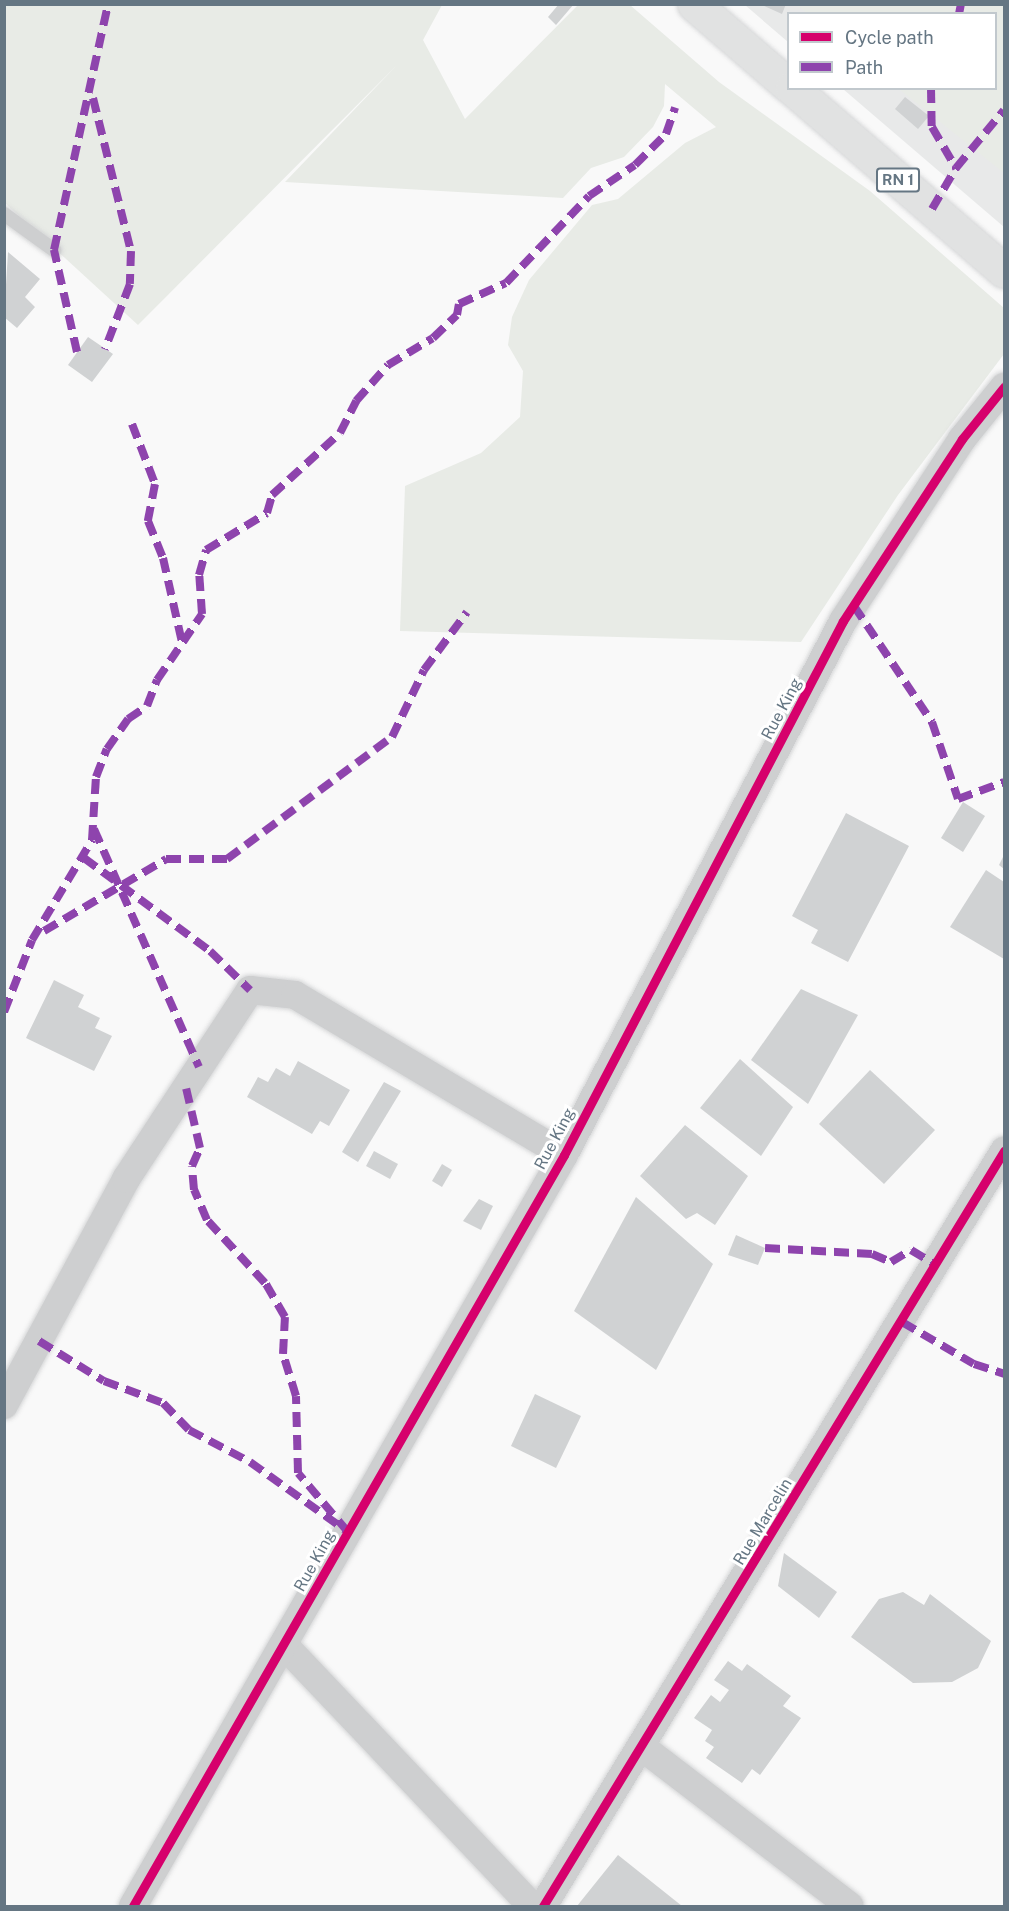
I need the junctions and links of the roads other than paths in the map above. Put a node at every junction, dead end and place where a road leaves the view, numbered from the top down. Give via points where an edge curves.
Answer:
1 (694, 4) edge
2 (787, 83) edge
3 (794, 90) edge
4 (4, 214) edge
5 (54, 250) dead end
6 (1005, 271) edge
7 (1005, 387) edge
8 (1005, 1151) edge
9 (564, 1155) junction
10 (4, 1405) edge
11 (285, 1646) junction
12 (643, 1748) junction
13 (133, 1906) edge
14 (532, 1906) edge
15 (543, 1906) edge
16 (850, 1906) edge

1 - 2 main road
3 - 6 main road, RN 1
4 - 5 lane
7 - 9 street, Rue King via 962,439 843,621
8 - 12 street, Rue Marcelin
9 - 10 street via 295,995 250,990 145,1147
9 - 11 street, Rue King
11 - 13 street, Rue King
11 - 14 street
12 - 15 street, Rue Marcelin
12 - 16 street

